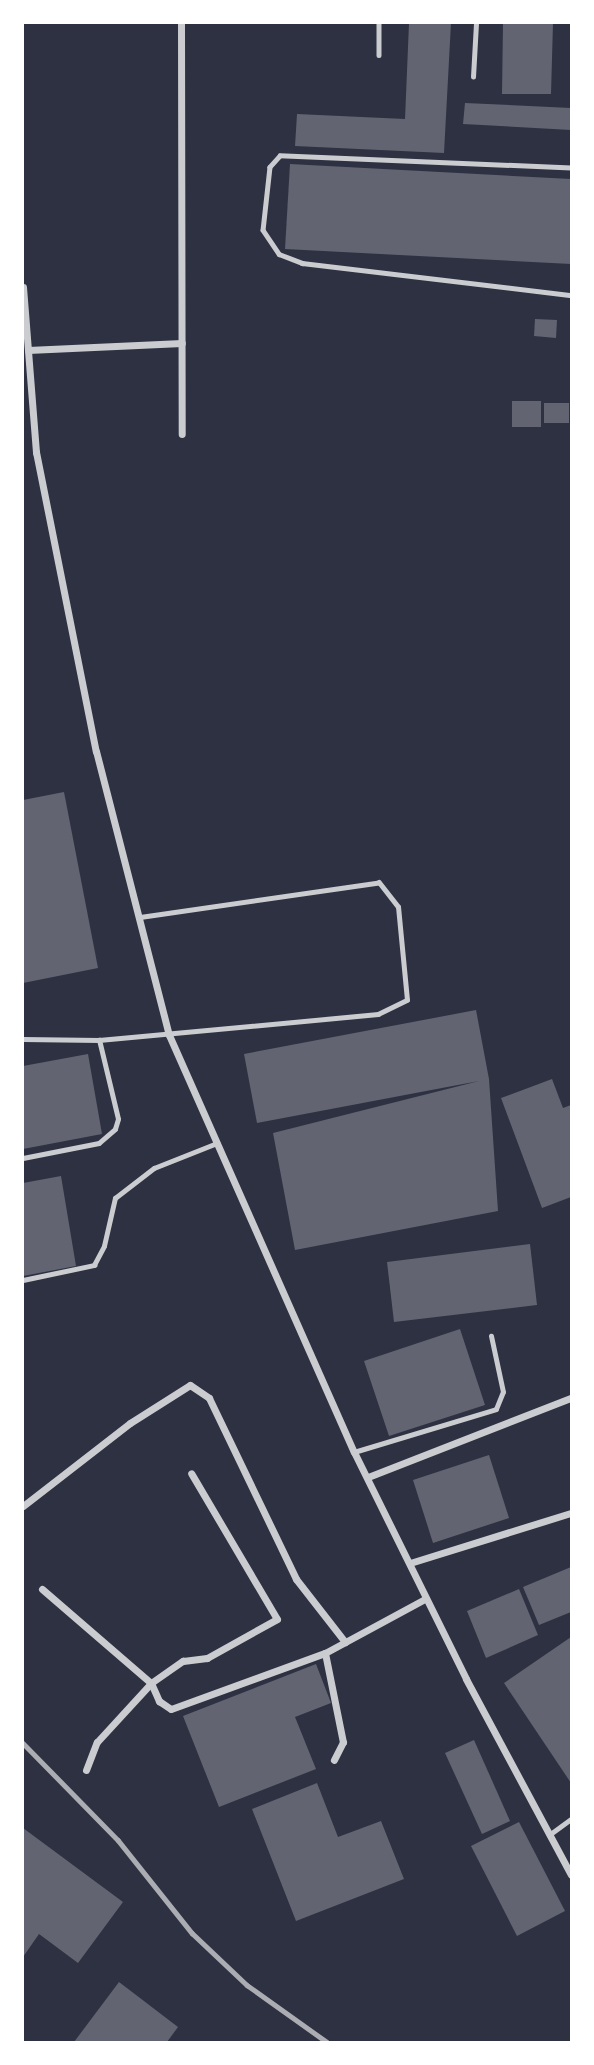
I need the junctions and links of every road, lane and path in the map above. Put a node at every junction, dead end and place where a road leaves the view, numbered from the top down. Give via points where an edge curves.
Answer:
1 (181, 23) edge
2 (379, 23) edge
3 (476, 23) edge
4 (379, 55) dead end
5 (473, 77) dead end
6 (571, 168) edge
7 (23, 287) edge
8 (571, 295) edge
9 (182, 343) junction
10 (28, 350) junction
11 (182, 434) dead end
12 (142, 917) junction
13 (169, 1035) junction
14 (23, 1039) edge
15 (99, 1040) junction
16 (217, 1143) junction
17 (23, 1157) edge
18 (23, 1279) edge
19 (491, 1336) dead end
20 (571, 1398) edge
21 (354, 1452) junction
22 (191, 1473) dead end
23 (368, 1477) junction
24 (23, 1506) edge
25 (571, 1513) edge
26 (410, 1563) junction
27 (41, 1589) dead end
28 (425, 1599) junction
29 (345, 1642) junction
30 (325, 1653) junction
31 (151, 1683) junction
32 (334, 1760) dead end
33 (86, 1770) dead end
34 (571, 1819) edge
35 (548, 1836) junction
36 (571, 1875) edge

1 - 9 street
2 - 4 lane
3 - 5 lane
6 - 8 lane via 280,156 270,167 263,230 279,254 302,263
7 - 10 street
9 - 10 street
9 - 11 street
10 - 12 street via 36,452 96,751
12 - 13 street
12 - 13 lane via 366,883 387,888 398,907 407,1000 402,1006 377,1014
13 - 15 lane
13 - 16 street
14 - 15 lane
15 - 17 lane via 118,1119 115,1129 99,1143
16 - 18 lane via 154,1168 115,1198 104,1246 94,1265
16 - 21 street
19 - 21 lane via 503,1392 496,1409
20 - 23 street
21 - 23 street
22 - 31 street via 277,1619 207,1658 183,1661
23 - 26 street
24 - 29 street via 130,1423 190,1385 209,1398 296,1579
25 - 26 street
26 - 28 street
27 - 31 street
28 - 29 street
28 - 35 street
29 - 30 street
30 - 31 street via 181,1707 162,1704
30 - 32 street via 343,1742
31 - 33 street via 97,1742
34 - 35 lane
35 - 36 street

